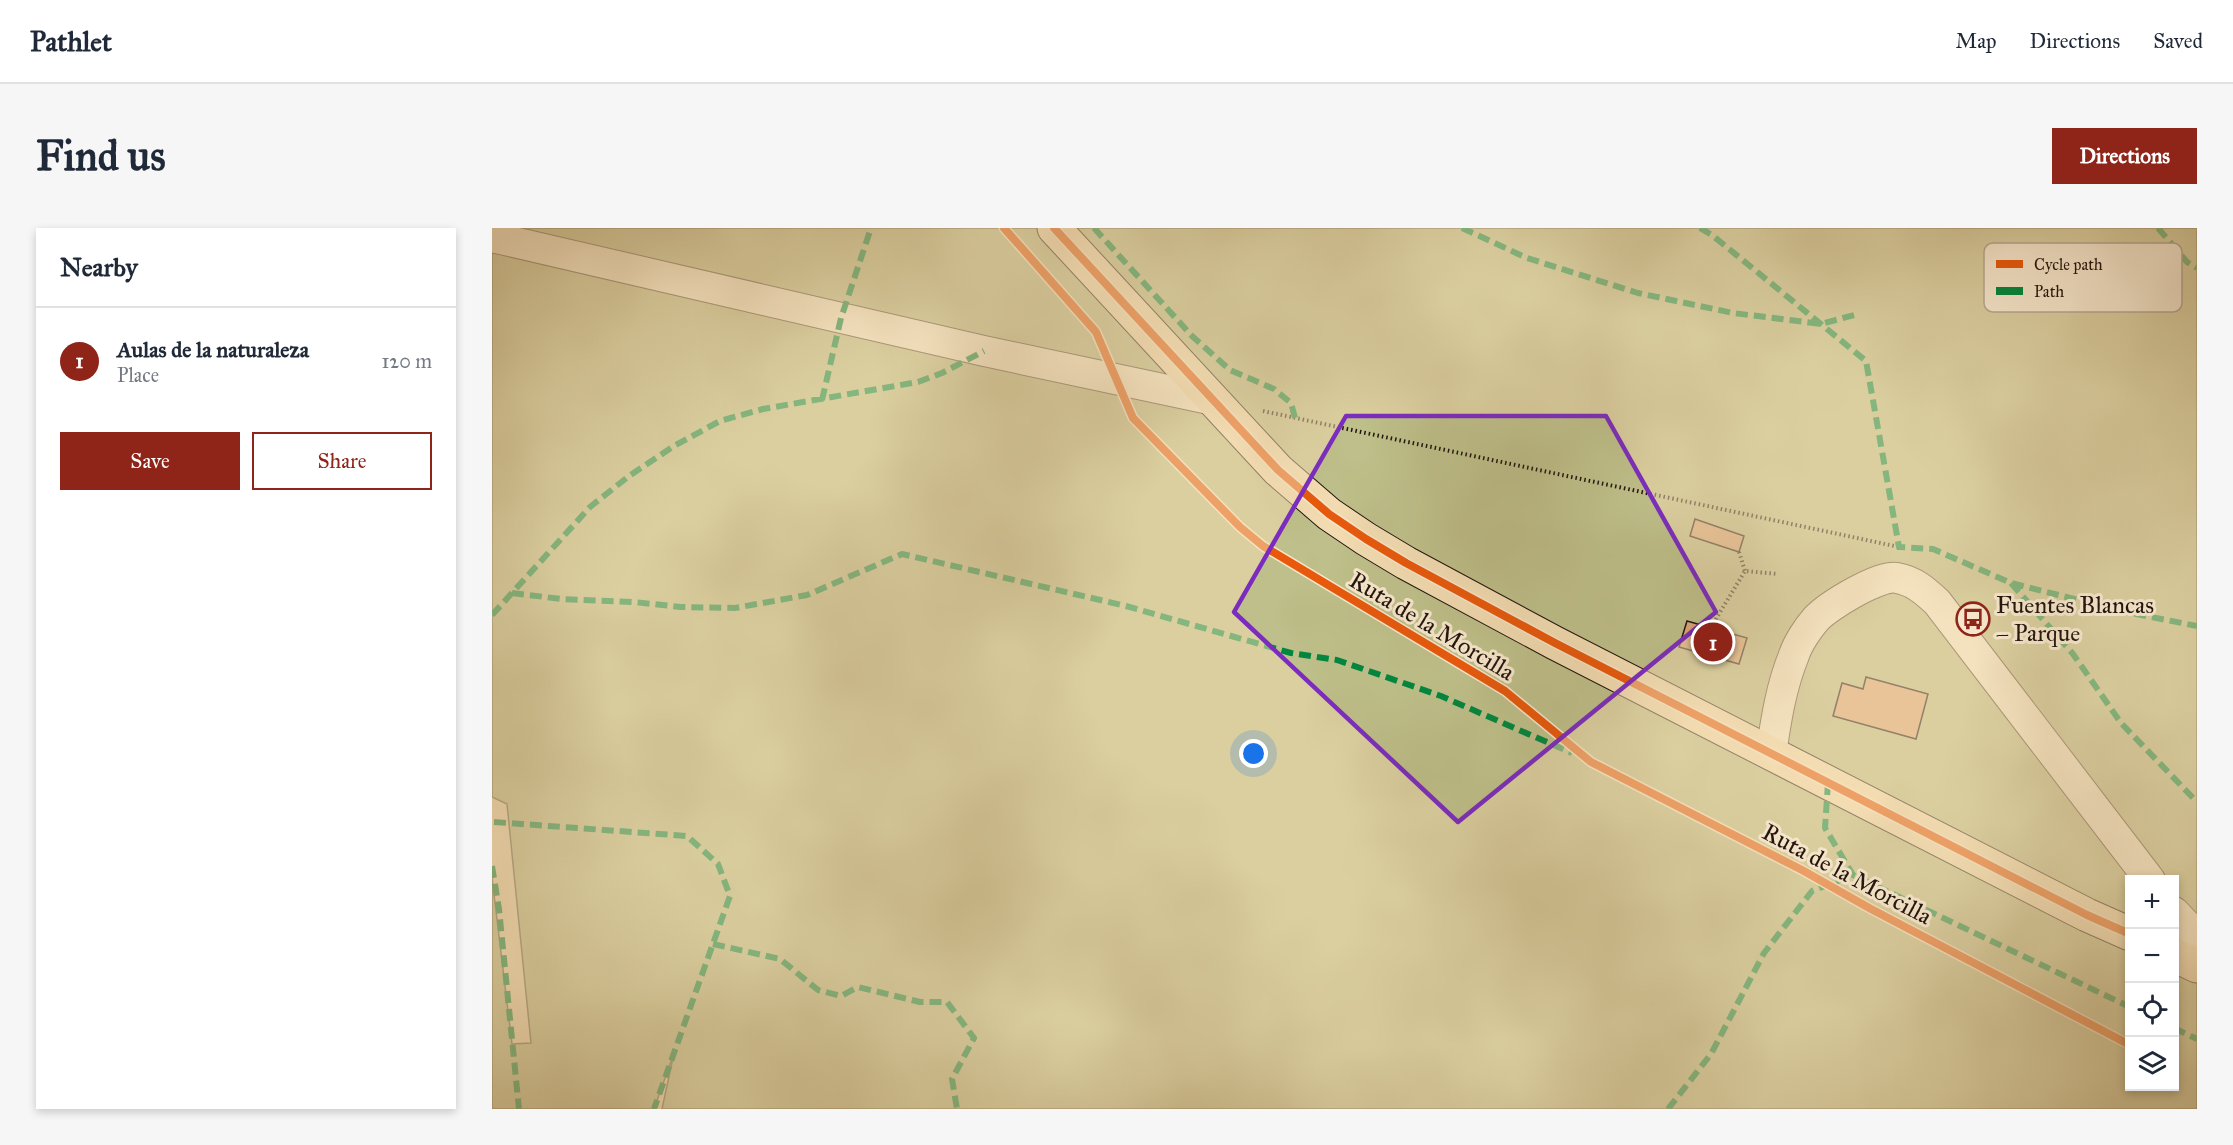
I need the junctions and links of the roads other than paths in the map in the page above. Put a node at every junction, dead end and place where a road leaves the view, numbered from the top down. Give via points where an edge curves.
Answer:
1 (1054, 228) edge
2 (492, 237) edge
3 (1214, 400) junction
4 (1771, 754) junction
5 (2147, 875) edge
6 (2179, 916) edge
7 (2125, 931) edge
8 (2197, 936) edge
9 (2179, 957) edge
10 (2197, 966) edge

1 - 3 main road
2 - 3 lane
3 - 4 main road via 1278,470 1329,514 1366,539 1545,638
4 - 5 lane via 1780,695 1795,652 1817,619 1849,596 1896,577 1919,586 1936,602
4 - 7 main road
6 - 8 lane
9 - 10 main road

